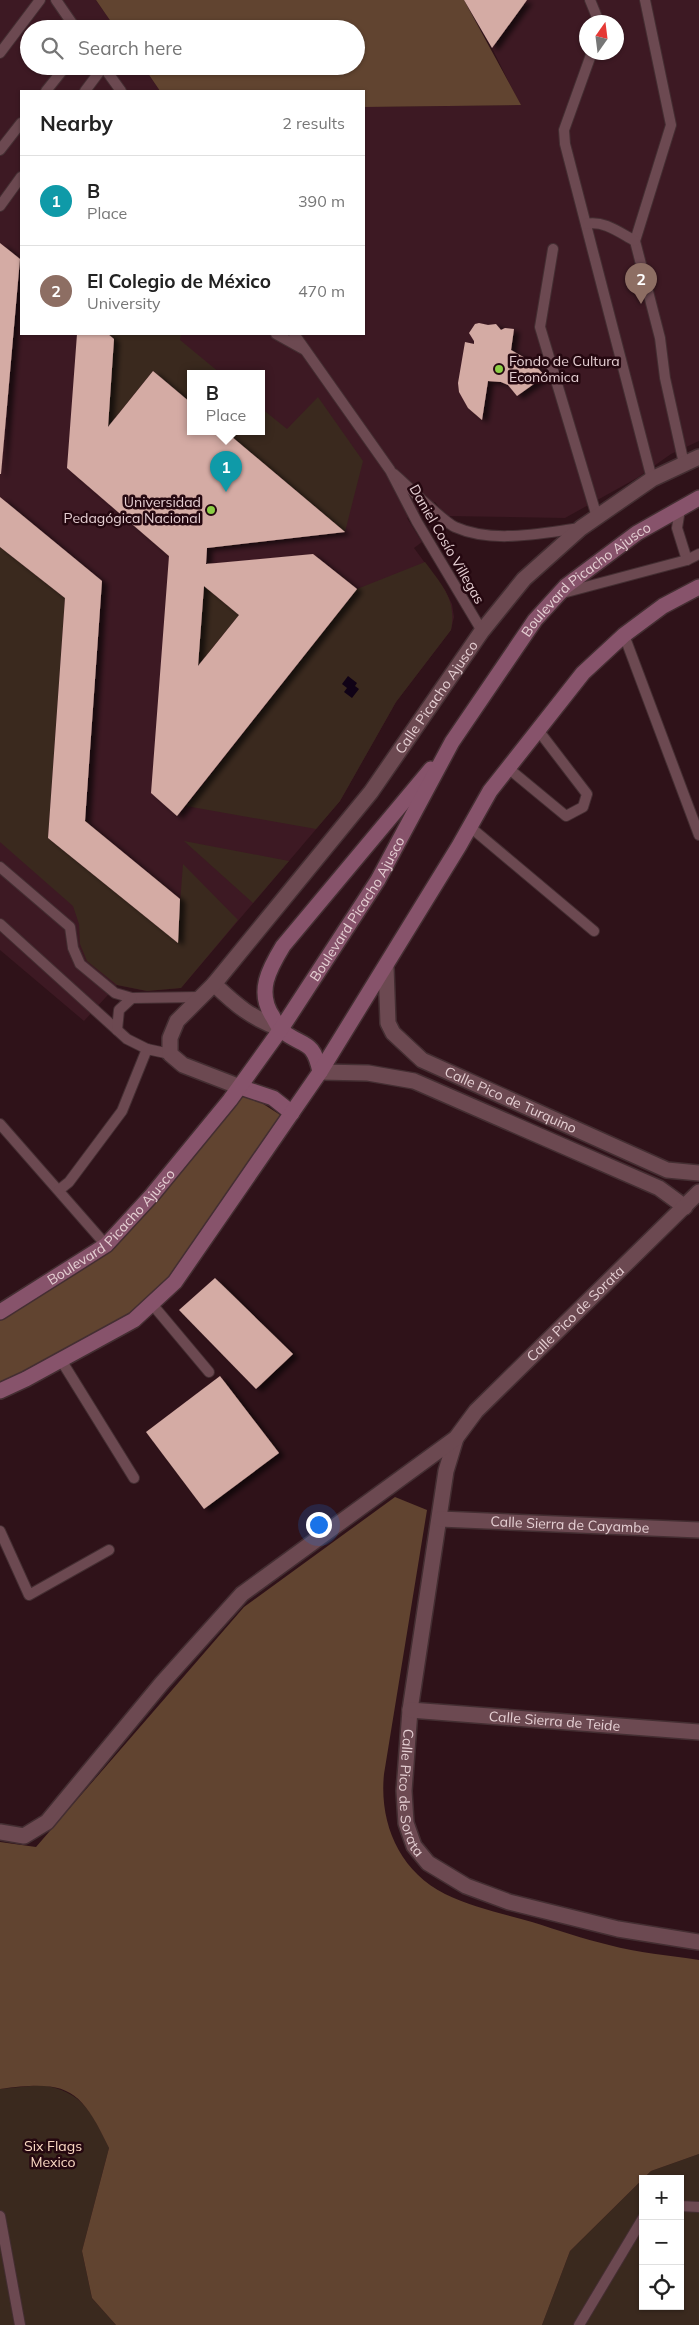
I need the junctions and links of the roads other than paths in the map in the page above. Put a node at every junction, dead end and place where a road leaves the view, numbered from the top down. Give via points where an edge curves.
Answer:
1 (40, 0) edge
2 (56, 0) edge
3 (590, 0) edge
4 (645, 0) edge
5 (596, 15) edge
6 (25, 20) edge
7 (70, 20) edge
8 (20, 26) edge
9 (0, 53) edge
10 (589, 60) edge
11 (59, 75) edge
12 (97, 75) edge
13 (109, 75) edge
14 (47, 90) edge
15 (86, 90) edge
16 (120, 90) edge
17 (20, 124) edge
18 (0, 150) edge
19 (20, 178) edge
20 (0, 206) edge
21 (586, 224) junction
22 (635, 241) junction
23 (553, 249) dead end
24 (278, 335) edge
25 (295, 335) edge
26 (305, 350) junction
27 (699, 457) edge
28 (684, 464) junction
29 (390, 470) junction
30 (652, 479) junction
31 (699, 498) edge
32 (680, 508) junction
33 (597, 517) junction
34 (581, 528) junction
35 (699, 554) edge
36 (688, 560) junction
37 (699, 587) edge
38 (559, 594) junction
39 (482, 631) junction
40 (624, 635) junction
41 (538, 730) junction
42 (452, 742) junction
43 (508, 768) junction
44 (469, 826) junction
45 (699, 835) edge
46 (0, 867) edge
47 (0, 924) edge
48 (594, 932) dead end
49 (386, 967) junction
50 (214, 984) junction
51 (201, 997) junction
52 (132, 998) junction
53 (281, 1029) junction
54 (117, 1030) junction
55 (147, 1049) junction
56 (170, 1054) junction
57 (320, 1072) junction
58 (240, 1087) junction
59 (292, 1113) junction
60 (0, 1124) edge
61 (699, 1173) edge
62 (59, 1190) junction
63 (699, 1192) edge
64 (685, 1207) junction
65 (106, 1245) junction
66 (152, 1304) junction
67 (0, 1312) edge
68 (61, 1360) junction
69 (209, 1372) dead end
70 (0, 1391) edge
71 (456, 1438) junction
72 (134, 1478) dead end
73 (440, 1519) junction
74 (0, 1530) edge
75 (699, 1530) edge
76 (109, 1550) dead end
77 (410, 1710) junction
78 (699, 1732) edge
79 (0, 1832) edge
80 (699, 1942) edge
81 (684, 2206) edge
82 (699, 2207) edge
83 (0, 2216) edge
84 (642, 2220) edge
85 (20, 2325) edge
86 (579, 2325) edge

1 - 6 lane
2 - 7 lane
3 - 5 lane
4 - 22 lane via 670,125
8 - 9 lane
10 - 21 lane via 564,130
11 - 14 lane
12 - 15 lane
13 - 16 lane
17 - 18 lane
19 - 20 lane
21 - 22 lane via 595,222 607,226
21 - 30 lane
22 - 28 lane via 660,338
23 - 33 lane via 540,327
24 - 26 lane
25 - 26 lane, Daniel Cosío Villegas
26 - 29 lane, Daniel Cosío Villegas
27 - 28 street, Calle Picacho Ajusco
28 - 30 street, Calle Picacho Ajusco
29 - 34 lane, Daniel Cosío Villegas via 454,526 488,535
29 - 39 lane, Daniel Cosío Villegas
30 - 33 street, Calle Picacho Ajusco
31 - 32 main road, Boulevard Picacho Ajusco
32 - 36 lane via 677,528
32 - 38 main road, Boulevard Picacho Ajusco via 637,532
33 - 34 street, Calle Picacho Ajusco
34 - 39 street, Calle Picacho Ajusco via 524,579
35 - 36 lane
36 - 38 lane
37 - 40 main road via 663,606
38 - 42 main road, Boulevard Picacho Ajusco via 535,620
39 - 50 street, Calle Picacho Ajusco via 372,792
40 - 41 main road via 583,673
40 - 45 lane
41 - 43 main road
41 - 43 lane via 587,794 583,807 566,816
42 - 53 main road, Boulevard Picacho Ajusco via 378,880
42 - 53 main road via 268,971 263,992 268,1010
43 - 44 main road
44 - 48 lane
44 - 49 main road
46 - 52 lane via 70,927 73,948 80,964 115,993
47 - 54 lane
49 - 57 main road
49 - 61 street, Calle Pico de Turquino via 388,1023 393,1033 422,1060 667,1170
50 - 51 street, Calle Picacho Ajusco
50 - 53 street via 240,1009
51 - 52 lane
51 - 56 street, Calle Picacho Ajusco via 177,1021 170,1038
52 - 54 lane via 119,1010
53 - 57 main road via 308,1044 317,1058
53 - 58 main road, Boulevard Picacho Ajusco
54 - 55 lane
55 - 56 lane
55 - 62 lane via 122,1111 69,1182
56 - 58 street via 183,1065
57 - 59 main road
57 - 64 street, Calle Pico de Turquino via 368,1073 414,1081 658,1188
58 - 59 main road via 273,1098
58 - 65 main road, Boulevard Picacho Ajusco via 152,1195
59 - 66 main road via 176,1282
60 - 62 lane
62 - 65 lane
63 - 64 street, Calle Pico de Sorata
64 - 71 street, Calle Pico de Sorata via 476,1411
65 - 67 main road, Boulevard Picacho Ajusco
66 - 68 main road via 134,1320
66 - 69 lane
68 - 70 main road
68 - 72 lane
71 - 73 street, Calle Pico de Sorata via 446,1471
71 - 79 street, Calle Pico de Sorata via 242,1594 162,1683 47,1822 24,1836
73 - 75 street, Calle Sierra de Cayambe
73 - 77 street, Calle Pico de Sorata
74 - 76 lane via 29,1595
77 - 78 street, Calle Sierra de Teide
77 - 80 street, Calle Pico de Sorata via 404,1790 406,1823 414,1846 428,1863 466,1886 509,1902 618,1929
81 - 82 lane
83 - 85 lane
84 - 86 lane

